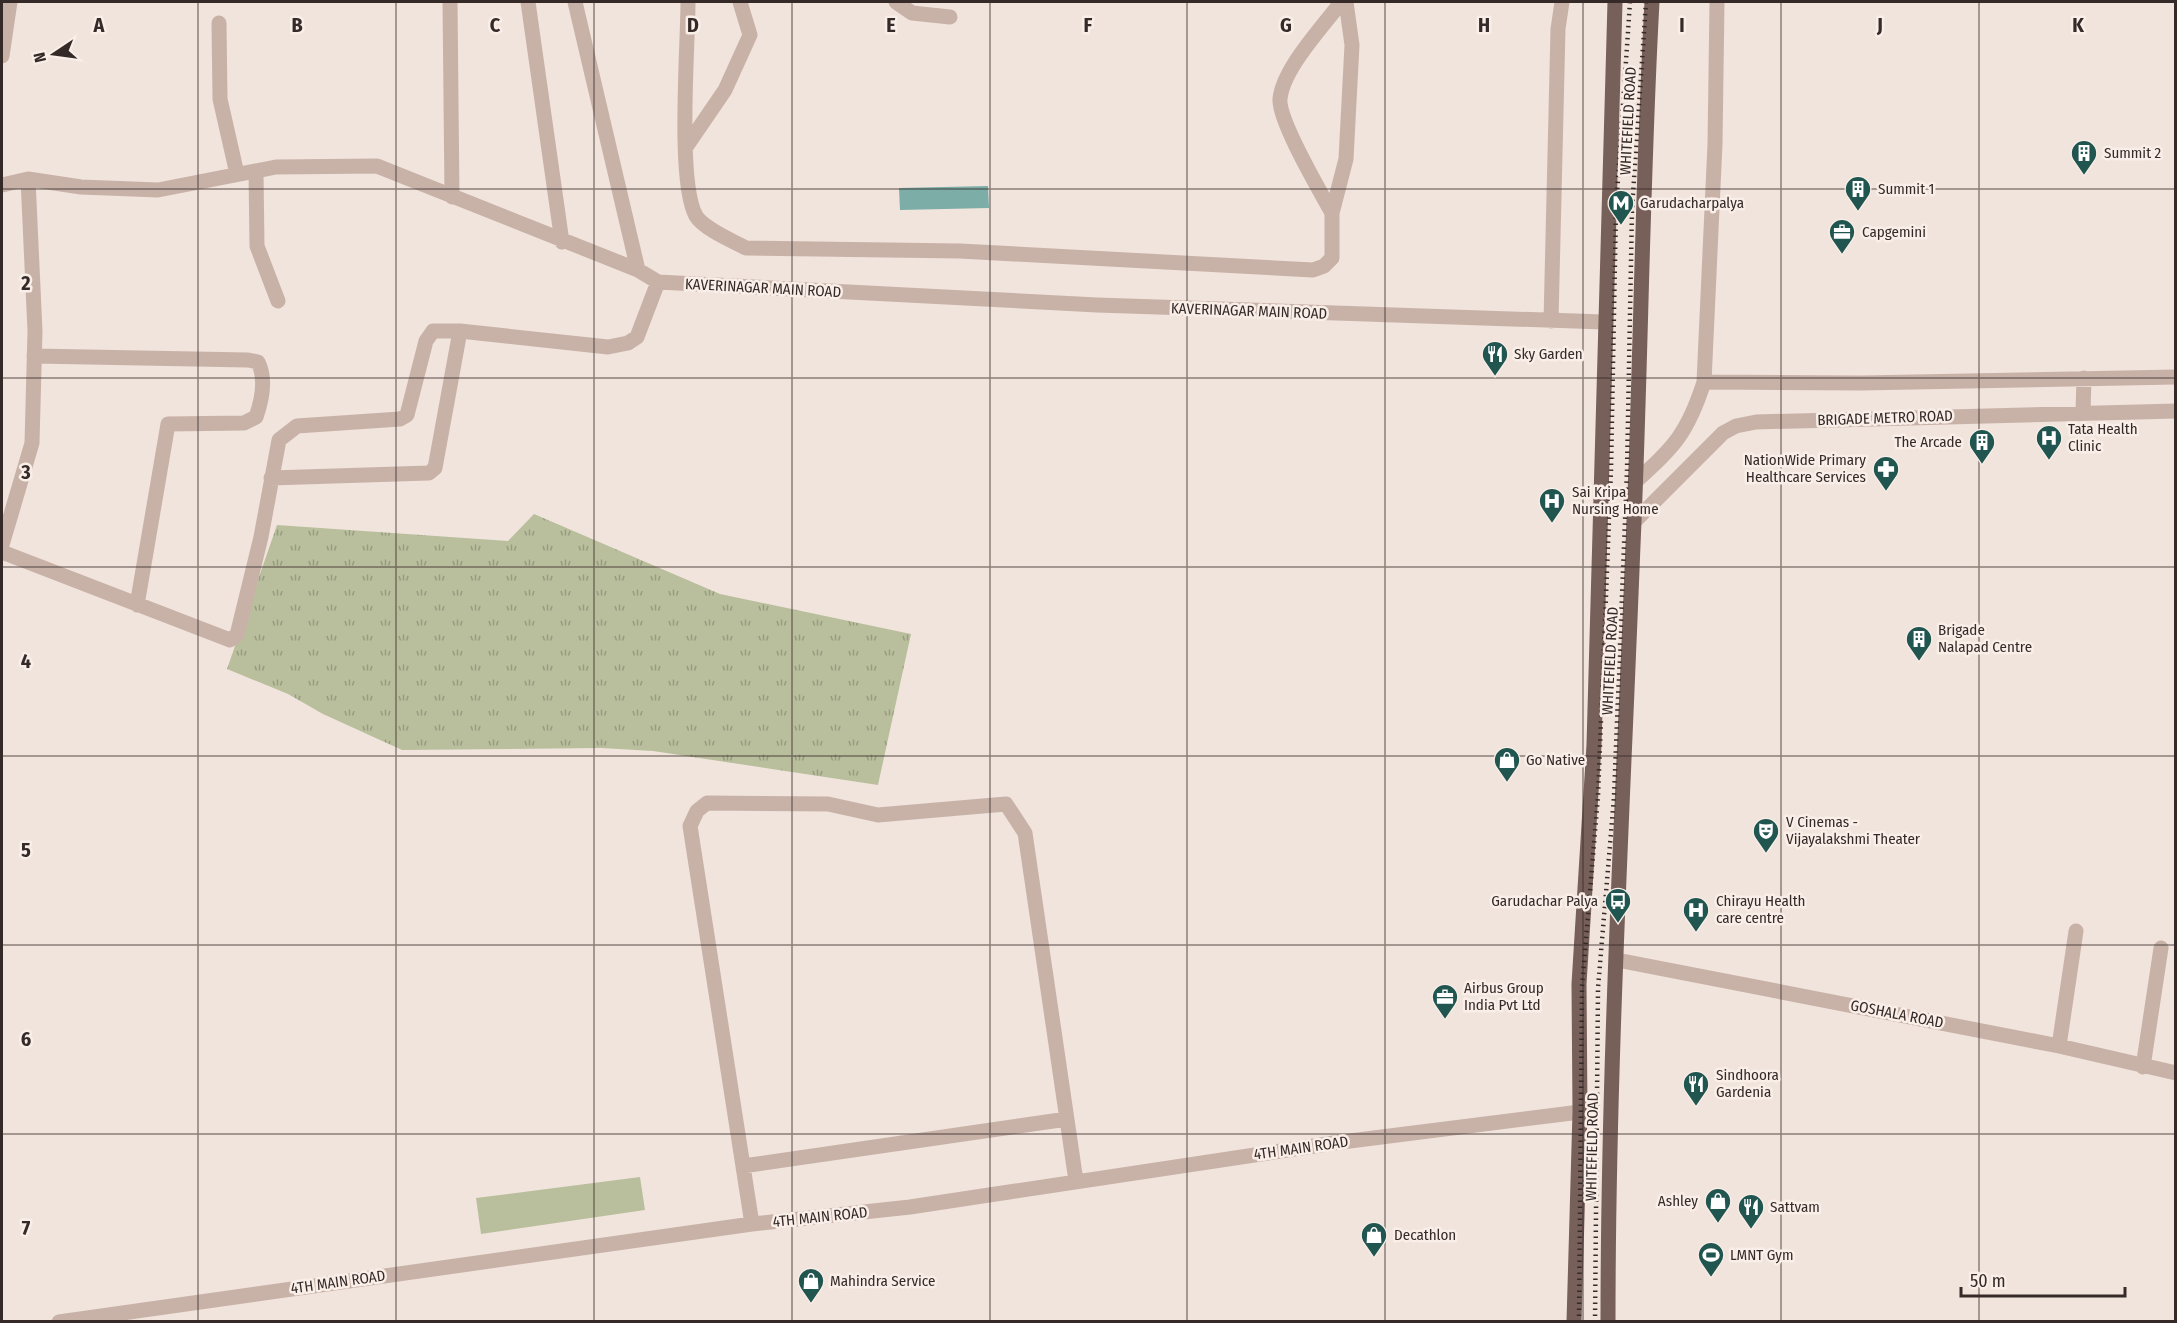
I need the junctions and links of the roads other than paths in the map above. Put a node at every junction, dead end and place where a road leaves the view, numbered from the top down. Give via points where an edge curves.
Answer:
1 (9, 2) edge
2 (450, 2) edge
3 (528, 2) edge
4 (575, 2) edge
5 (688, 2) edge
6 (740, 2) edge
7 (896, 2) edge
8 (1344, 2) edge
9 (1562, 2) edge
10 (1615, 2) edge
11 (1652, 2) edge
12 (1717, 2) edge
13 (2, 13) edge
14 (950, 16) dead end
15 (219, 23) dead end
16 (2, 56) edge
17 (686, 147) junction
18 (256, 171) junction
19 (237, 174) junction
20 (28, 179) junction
21 (2, 185) edge
22 (452, 197) junction
23 (1332, 213) junction
24 (562, 242) junction
25 (638, 270) junction
26 (658, 282) junction
27 (278, 301) dead end
28 (1551, 321) junction
29 (1604, 322) junction
30 (460, 331) junction
31 (34, 356) junction
32 (2175, 377) edge
33 (2084, 378) junction
34 (1704, 382) junction
35 (2175, 411) edge
36 (2083, 412) junction
37 (271, 478) junction
38 (1635, 482) junction
39 (1634, 522) junction
40 (2, 545) edge
41 (2, 552) edge
42 (137, 605) junction
43 (2076, 931) dead end
44 (2161, 948) dead end
45 (1617, 960) junction
46 (2059, 1046) junction
47 (2143, 1067) junction
48 (2175, 1073) edge
49 (1580, 1112) junction
50 (1067, 1119) junction
51 (743, 1166) junction
52 (1076, 1181) junction
53 (752, 1224) junction
54 (148, 1315) edge
55 (59, 1322) edge
56 (1574, 1322) edge
57 (1608, 1322) edge

1 - 13 street
1 - 16 street
2 - 22 street
3 - 24 street
4 - 25 street
5 - 17 street
6 - 17 street via 750,35 725,90
7 - 14 street via 912,13
8 - 23 street via 1352,45 1346,159
8 - 23 street via 1290,72 1280,100 1292,139
9 - 28 street via 1558,29
10 - 29 main road, WHITEFIELD ROAD
11 - 38 main road, WHITEFIELD ROAD
12 - 34 street
15 - 19 street via 220,99
17 - 23 street via 687,179 697,217 746,248 960,251 1313,270 1332,258
18 - 19 street, KAVERINAGAR MAIN ROAD
18 - 22 street, KAVERINAGAR MAIN ROAD via 276,167 377,166
18 - 27 street via 257,246
19 - 20 street, KAVERINAGAR MAIN ROAD via 158,190 81,187
20 - 21 street, KAVERINAGAR MAIN ROAD
20 - 31 street
22 - 24 street, KAVERINAGAR MAIN ROAD
24 - 25 street, KAVERINAGAR MAIN ROAD
25 - 26 street, KAVERINAGAR MAIN ROAD
26 - 28 street, KAVERINAGAR MAIN ROAD via 1097,305
26 - 30 street via 637,337 628,343 608,347
28 - 29 street, KAVERINAGAR MAIN ROAD
29 - 49 main road, WHITEFIELD ROAD via 1594,745 1579,974
30 - 37 street via 433,331 426,341 407,415 400,419 297,426 279,440
30 - 37 street via 435,468 429,473
31 - 40 street via 32,443
31 - 42 street via 248,360 258,362 262,371 261,403 256,417 244,423 168,424
32 - 33 street
33 - 34 street
33 - 36 street
34 - 38 street via 1693,416 1680,438
35 - 36 street, BRIGADE METRO ROAD
36 - 39 street, BRIGADE METRO ROAD via 1756,422 1736,426 1723,433
37 - 42 street via 237,635 230,640 222,639
38 - 39 main road, WHITEFIELD ROAD
39 - 45 main road, WHITEFIELD ROAD
41 - 42 street
43 - 46 street
44 - 47 street
45 - 46 street, GOSHALA ROAD
45 - 57 main road, WHITEFIELD ROAD
46 - 47 street, GOSHALA ROAD
47 - 48 street, GOSHALA ROAD
49 - 52 street, 4TH MAIN ROAD
49 - 56 main road, WHITEFIELD ROAD
50 - 51 street
50 - 51 street via 1025,833 1006,804 878,815 828,804 706,803 690,826
50 - 52 street
51 - 53 street
52 - 53 street, 4TH MAIN ROAD via 910,1207
53 - 54 street, 4TH MAIN ROAD
54 - 55 street, 4TH MAIN ROAD

